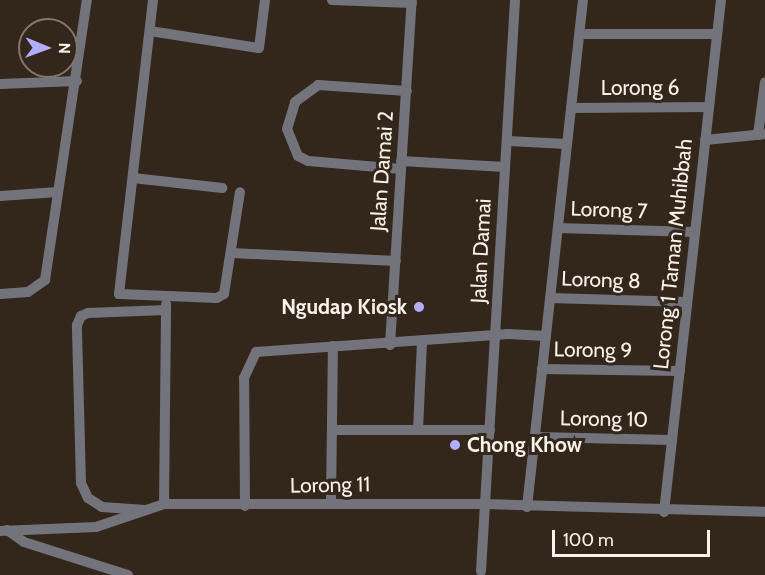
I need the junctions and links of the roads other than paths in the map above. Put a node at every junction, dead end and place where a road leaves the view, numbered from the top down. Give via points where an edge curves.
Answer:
1 (87, 0) edge
2 (153, 0) edge
3 (265, 0) edge
4 (332, 0) edge
5 (515, 0) edge
6 (583, 0) edge
7 (721, 0) edge
8 (412, 1) edge
9 (150, 31) junction
10 (580, 34) junction
11 (717, 34) junction
12 (76, 81) junction
13 (765, 82) edge
14 (0, 84) edge
15 (407, 91) junction
16 (709, 107) junction
17 (571, 108) junction
18 (762, 135) edge
19 (705, 140) junction
20 (507, 141) junction
21 (567, 144) junction
22 (401, 165) junction
23 (506, 167) junction
24 (133, 178) junction
25 (222, 189) dead end
26 (58, 192) junction
27 (240, 192) dead end
28 (0, 196) edge
29 (558, 228) junction
30 (695, 232) junction
31 (232, 253) junction
32 (396, 261) junction
33 (0, 294) edge
34 (166, 297) junction
35 (550, 298) junction
36 (687, 302) junction
37 (166, 310) junction
38 (494, 336) junction
39 (546, 336) junction
40 (422, 342) junction
41 (390, 345) junction
42 (333, 346) junction
43 (542, 369) junction
44 (680, 370) junction
45 (332, 430) junction
46 (418, 430) junction
47 (490, 430) junction
48 (535, 437) junction
49 (672, 440) junction
50 (331, 503) junction
51 (164, 504) junction
52 (485, 504) junction
53 (245, 506) junction
54 (527, 507) junction
55 (149, 510) junction
56 (664, 512) junction
57 (765, 513) edge
58 (3, 530) edge
59 (481, 571) dead end
60 (112, 573) edge
61 (128, 575) edge

1 - 12 street
2 - 9 street
3 - 9 street via 259,48
4 - 8 street
5 - 20 street, Jalan Damai
6 - 10 street
7 - 11 street, Lorong 1 Taman Muhibbah
8 - 15 street, Jalan Damai 2
9 - 24 street
10 - 11 street
10 - 17 street
11 - 16 street, Lorong 1 Taman Muhibbah
12 - 14 street
12 - 26 street
13 - 18 street
15 - 22 street, Jalan Damai 2
15 - 22 street via 318,85 295,102 287,129 298,156 308,161
16 - 17 street, Lorong 6
16 - 19 street, Lorong 1 Taman Muhibbah
17 - 21 street
18 - 19 street
19 - 30 street, Lorong 1 Taman Muhibbah
20 - 21 street
20 - 23 street, Jalan Damai
21 - 29 street
22 - 23 street
22 - 32 street, Jalan Damai 2
23 - 38 street, Jalan Damai
24 - 25 street
24 - 34 street via 119,294
26 - 28 street
26 - 33 street via 45,280 28,292
27 - 31 street
29 - 30 street, Lorong 7
29 - 35 street
30 - 36 street, Lorong 1 Taman Muhibbah
31 - 32 street
31 - 34 street via 224,294 216,298
32 - 41 street, Jalan Damai 2
34 - 37 street
35 - 36 street, Lorong 8
35 - 39 street
36 - 44 street, Lorong 1 Taman Muhibbah
37 - 51 street
37 - 55 street via 88,314 81,316 78,325 81,483 88,498 102,507
38 - 39 street
38 - 40 street
38 - 47 street, Jalan Damai
39 - 43 street
40 - 41 street
40 - 46 street
41 - 42 street
42 - 45 street
42 - 53 street via 266,349 256,352 251,359 244,378
43 - 44 street, Lorong 9
43 - 48 street
44 - 49 street, Lorong 1 Taman Muhibbah
45 - 46 street
45 - 50 street
46 - 47 street
47 - 52 street, Jalan Damai
48 - 49 street, Lorong 10
48 - 54 street
49 - 56 street, Lorong 1 Taman Muhibbah
50 - 52 street, Lorong 11
50 - 53 street, Lorong 11
51 - 53 street, Lorong 11
51 - 55 street, Lorong 11
52 - 54 street, Lorong 11
52 - 59 street, Jalan Damai
54 - 56 street, Lorong 11
55 - 58 street, Lorong 11 via 96,527
56 - 57 street, Lorong 11
58 - 60 street via 24,542
60 - 61 street

